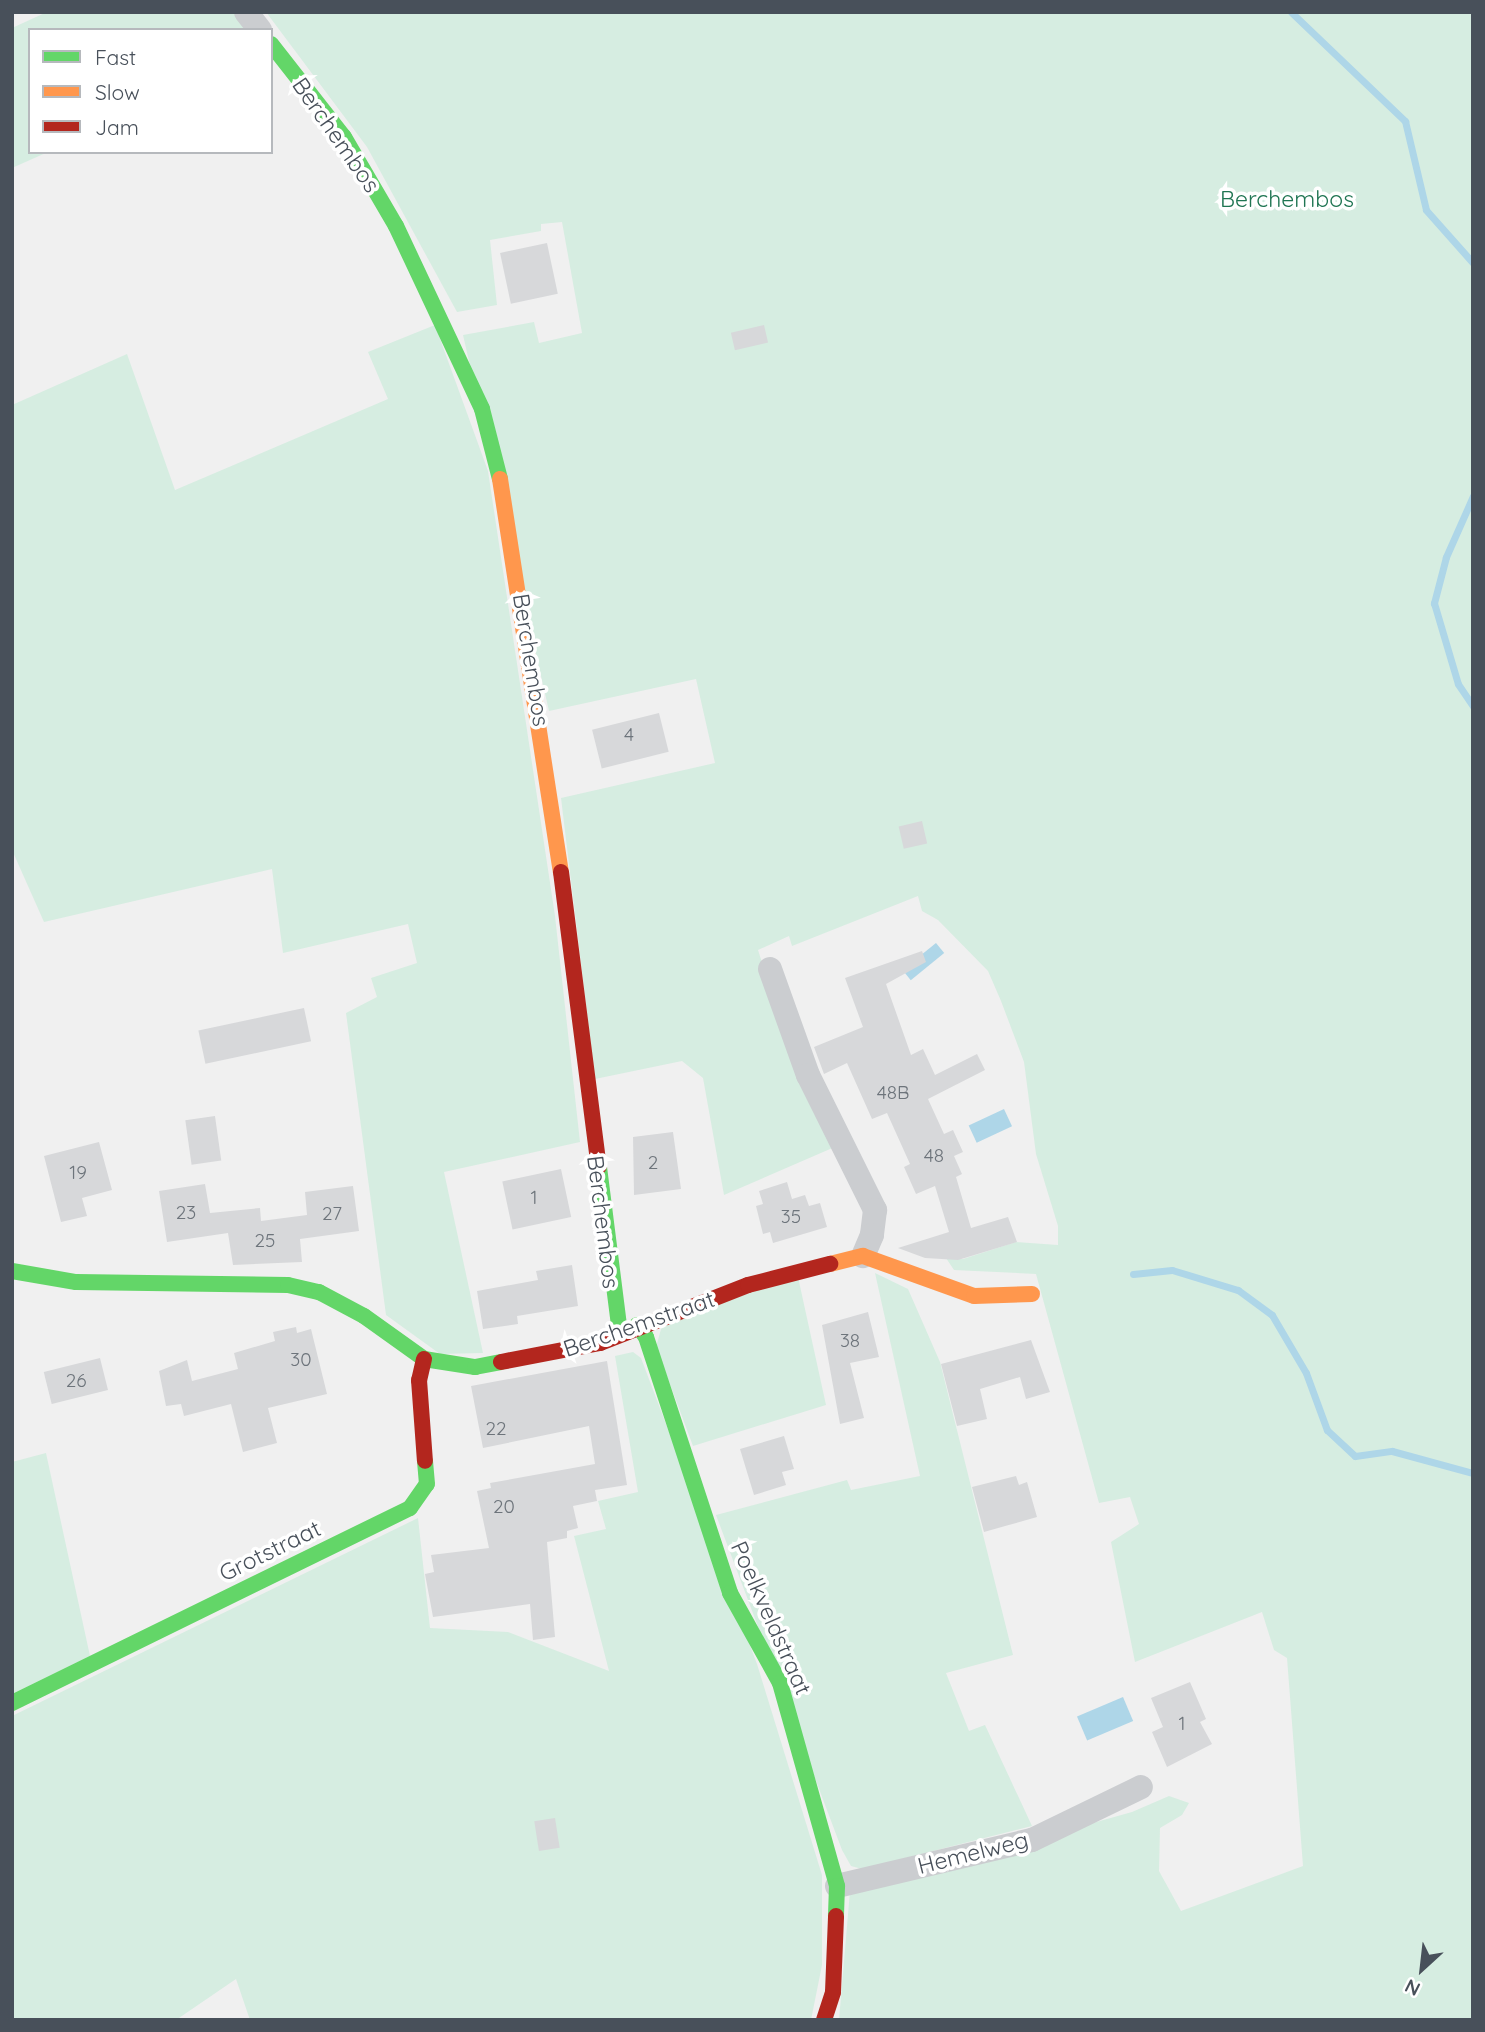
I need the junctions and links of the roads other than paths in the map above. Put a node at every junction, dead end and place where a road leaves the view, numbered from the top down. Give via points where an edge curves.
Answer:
1 (246, 12) edge
2 (258, 28) edge
3 (273, 47) edge
4 (770, 969) dead end
5 (863, 1256) junction
6 (12, 1271) edge
7 (1032, 1294) dead end
8 (637, 1325) junction
9 (620, 1333) junction
10 (425, 1359) junction
11 (12, 1703) edge
12 (1141, 1787) dead end
13 (837, 1885) junction
14 (824, 2020) edge

1 - 2 street
3 - 9 street, Berchembos via 344,137 397,226 482,409 503,489 552,798
4 - 5 street via 808,1075 875,1210 873,1234
5 - 7 street via 974,1296
5 - 8 street, Berchemstraat via 748,1285
6 - 10 street, Berchemstraat via 76,1282 299,1287 319,1292 364,1316
8 - 9 street, Berchemstraat
8 - 13 street, Poelkveldstraat via 646,1337 730,1593 780,1683
9 - 10 street, Berchemstraat via 580,1348 475,1367
10 - 11 street, Grotstraat via 419,1380 427,1484 410,1508
12 - 13 street, Hemelweg via 1032,1840
13 - 14 street, Poelkveldstraat via 833,1993

